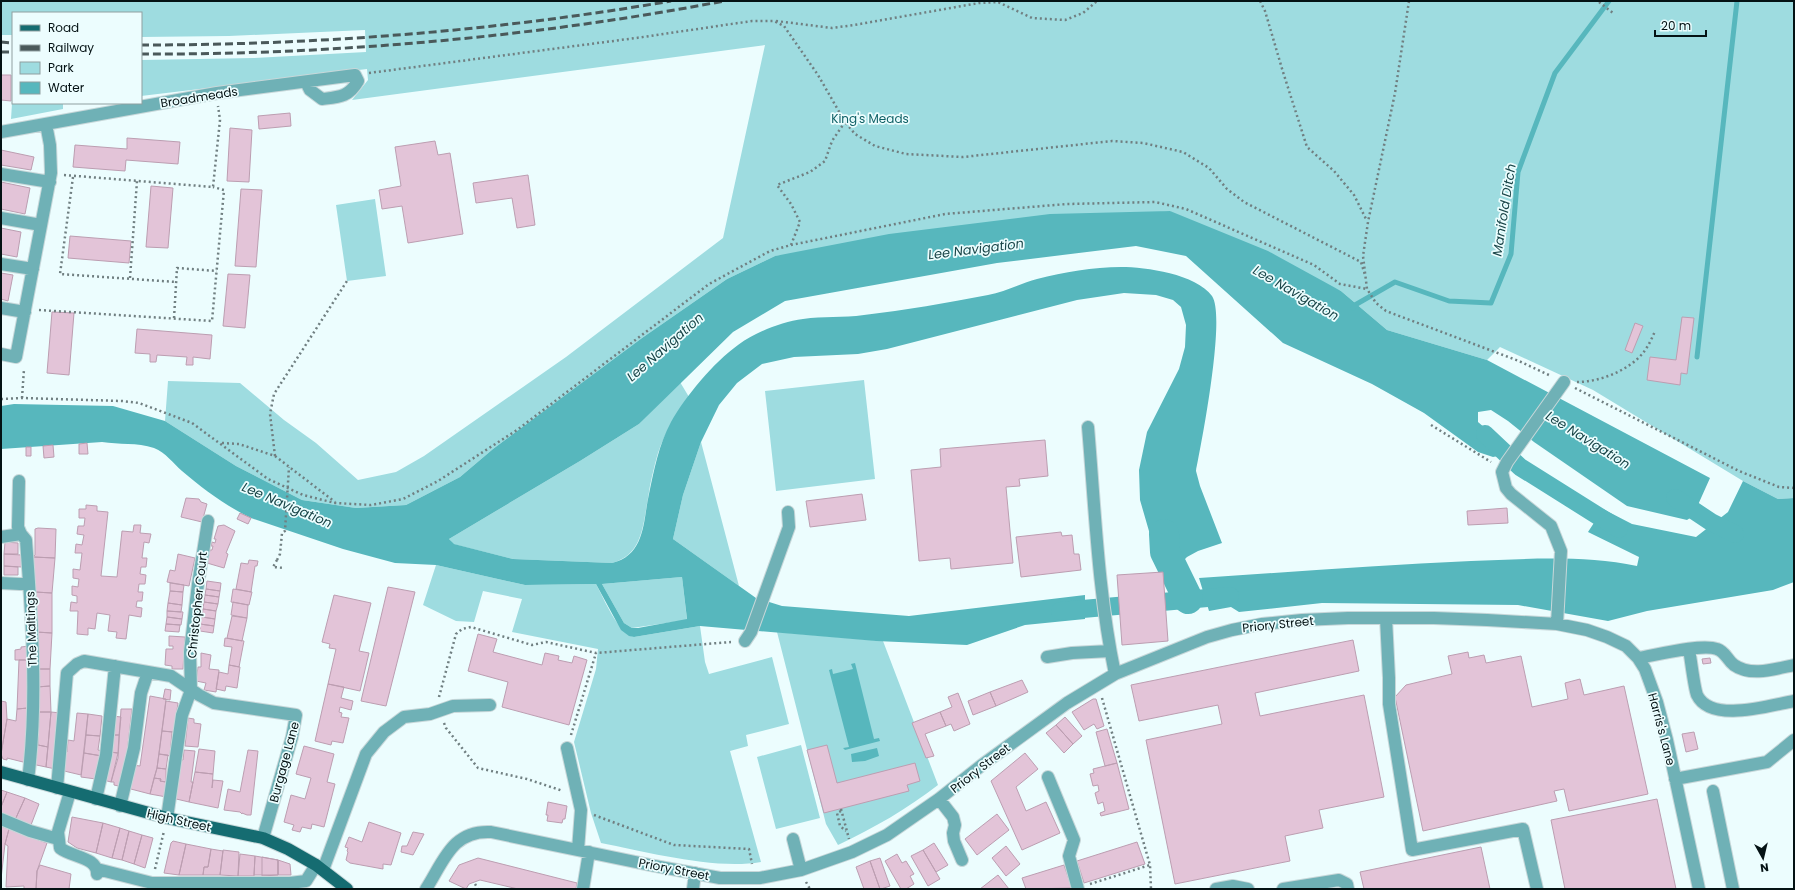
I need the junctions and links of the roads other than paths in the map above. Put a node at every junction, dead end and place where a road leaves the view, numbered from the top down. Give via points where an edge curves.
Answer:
1 (306, 82) junction
2 (46, 124) junction
3 (1, 132) edge
4 (1, 174) edge
5 (51, 178) junction
6 (1, 218) edge
7 (42, 225) junction
8 (1, 264) edge
9 (33, 270) junction
10 (1, 308) edge
11 (25, 311) junction
12 (1, 354) edge
13 (1564, 382) road end
14 (1088, 427) dead end
15 (19, 481) dead end
16 (788, 512) dead end
17 (208, 521) dead end
18 (21, 534) junction
19 (1, 537) edge
20 (29, 582) junction
21 (1, 583) edge
22 (1386, 618) junction
23 (1557, 624) junction
24 (748, 636) road end
25 (1690, 649) junction
26 (1110, 651) junction
27 (1047, 657) dead end
28 (1638, 658) junction
29 (115, 666) junction
30 (1794, 666) edge
31 (148, 672) junction
32 (1115, 674) junction
33 (191, 690) junction
34 (1794, 701) edge
35 (490, 705) dead end
36 (1794, 740) edge
37 (567, 748) road end
38 (1, 772) edge
39 (1048, 777) dead end
40 (1675, 779) junction
41 (28, 780) junction
42 (57, 788) junction
43 (1713, 791) dead end
44 (70, 792) junction
45 (96, 799) junction
46 (939, 799) junction
47 (120, 806) junction
48 (167, 818) junction
49 (1, 819) edge
50 (263, 838) junction
51 (58, 839) junction
52 (793, 839) dead end
53 (584, 851) junction
54 (962, 860) dead end
55 (320, 867) junction
56 (801, 870) junction
57 (695, 873) junction
58 (758, 882) edge
59 (1082, 887) edge
60 (347, 889) edge
61 (426, 889) edge
62 (583, 889) edge
63 (693, 889) edge
64 (1216, 889) edge
65 (1248, 889) edge
66 (1283, 889) edge
67 (1348, 889) edge
68 (1537, 889) edge
69 (1699, 889) edge
70 (1733, 889) edge

1 - 1 street, Broadmeads via 355,75 358,81 353,90 340,97 322,98 310,90
1 - 2 street, Broadmeads via 217,93
2 - 3 street, Broadmeads
2 - 5 street
4 - 5 street
5 - 7 street
6 - 7 street
7 - 9 street
8 - 9 street
9 - 11 street
10 - 11 street
11 - 12 street via 16,357
13 - 23 street via 1502,472 1506,488 1551,526 1561,551
14 - 26 street via 1101,590
15 - 18 street, The Maltings via 18,527
16 - 24 street via 789,527
17 - 33 street, Christopher Court via 190,652
18 - 19 street
18 - 20 street, The Maltings via 26,540
20 - 21 street
20 - 41 street, The Maltings via 33,741
22 - 23 street, Priory Street
22 - 32 street, Priory Street via 1302,620 1232,630 1207,637
22 - 68 street via 1390,678 1388,704 1412,850 1523,829
23 - 28 street, Harris's Lane via 1607,637 1626,646
25 - 28 street
25 - 30 street via 1716,648 1726,654 1732,664 1741,669 1759,672
25 - 34 street via 1697,695 1705,705 1718,710 1736,712
26 - 27 street
26 - 32 street
28 - 40 street, Harris's Lane via 1657,702
29 - 31 street, Burgage Lane
29 - 42 street, Burgage Lane via 84,661 68,673
29 - 45 street via 106,756
31 - 33 street, Burgage Lane via 171,676
31 - 47 street via 141,693 134,748
32 - 46 street, Priory Street via 1067,703
33 - 48 street via 182,715
33 - 50 street, Burgage Lane via 214,703 296,715
35 - 55 street via 453,706 430,714 404,717 384,732 366,754
36 - 40 street via 1767,762
37 - 53 street via 581,810
38 - 41 main road, High Street
39 - 59 street via 1074,840 1069,856
40 - 69 street, Harris's Lane
41 - 42 main road, High Street
42 - 44 main road, High Street
43 - 70 street
44 - 45 main road, High Street
44 - 51 street
45 - 47 main road, High Street
46 - 54 street via 953,817 956,825 954,841
46 - 56 street, Priory Street via 887,835 852,852
47 - 48 main road, High Street
48 - 50 main road, High Street
49 - 51 street
50 - 55 main road, High Street
51 - 55 street via 60,848 90,862 97,871 152,883 290,884 306,881
52 - 56 street
53 - 57 street, Priory Street
53 - 61 street, Priory Street via 491,832 472,833 456,843
53 - 62 street
55 - 60 main road, High Street
56 - 58 street, Priory Street
57 - 58 street, Priory Street
57 - 63 street
64 - 65 street via 1233,886
66 - 67 street via 1339,880 1347,884

